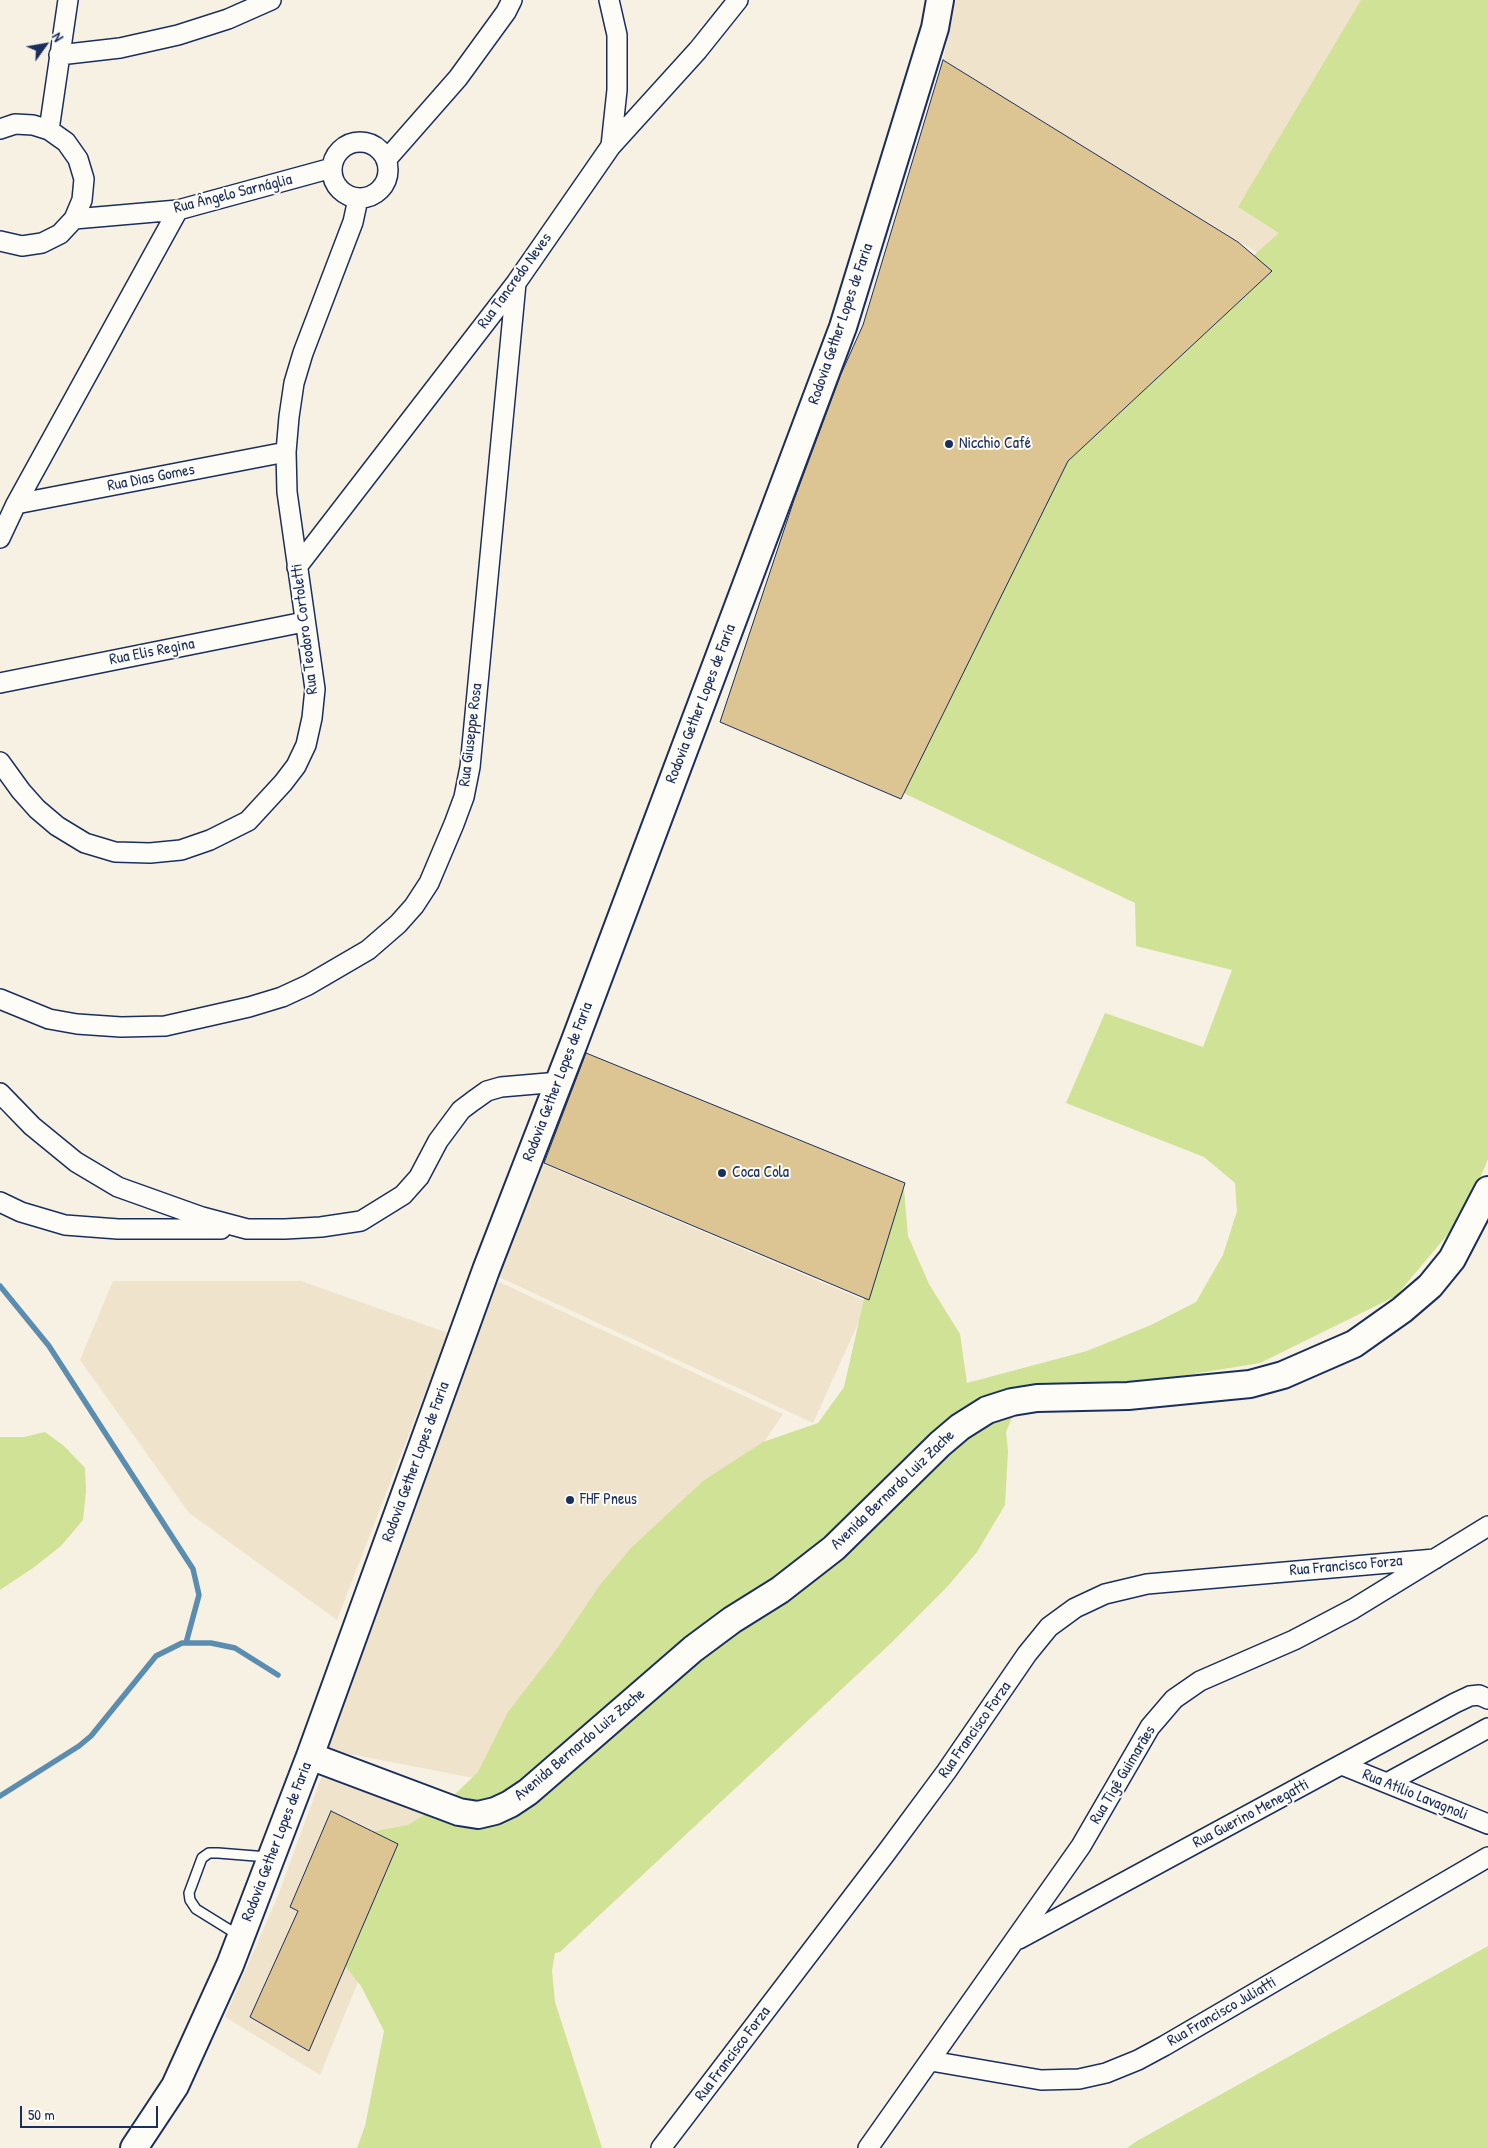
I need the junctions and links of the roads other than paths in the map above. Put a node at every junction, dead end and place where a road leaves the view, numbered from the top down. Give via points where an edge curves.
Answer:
1 (68, 0) edge
2 (271, 0) edge
3 (512, 0) edge
4 (609, 0) edge
5 (738, 0) edge
6 (940, 0) edge
7 (58, 55) junction
8 (0, 128) edge
9 (49, 130) junction
10 (610, 146) junction
11 (386, 160) junction
12 (332, 168) junction
13 (358, 199) junction
14 (178, 210) junction
15 (74, 219) junction
16 (0, 241) edge
17 (516, 283) junction
18 (286, 452) junction
19 (16, 504) junction
20 (0, 538) edge
21 (297, 567) junction
22 (304, 622) junction
23 (0, 683) edge
24 (0, 762) edge
25 (0, 999) edge
26 (559, 1082) junction
27 (0, 1093) edge
28 (1488, 1190) edge
29 (0, 1202) edge
30 (247, 1228) junction
31 (1486, 1532) edge
32 (1435, 1559) junction
33 (1488, 1699) edge
34 (1488, 1728) edge
35 (310, 1756) junction
36 (1342, 1765) junction
37 (1387, 1783) junction
38 (1488, 1824) edge
39 (271, 1857) junction
40 (1488, 1857) edge
41 (241, 1936) junction
42 (1015, 1942) junction
43 (931, 2061) junction
44 (134, 2148) edge
45 (661, 2148) edge
46 (868, 2148) edge

1 - 7 street
2 - 7 street via 228,19 178,35 120,48
3 - 11 street via 458,78
4 - 10 street via 617,35 617,90
5 - 10 street, Rua Tancredo Neves via 698,50
6 - 26 street, Rodovia Gether Lopes de Faria via 935,28 843,328
7 - 9 street
8 - 9 street via 24,124
9 - 15 street via 66,142 78,159 84,179 82,200
10 - 17 street, Rua Tancredo Neves
11 - 12 street via 370,144 353,143 338,152
11 - 13 street via 388,172 382,188 367,198
12 - 13 street via 336,186
12 - 14 street, Rua Ângelo Sarnáglia
13 - 18 street, Rua Teodoro Cortoletti via 353,222 303,353 293,392
14 - 15 street, Rua Ângelo Sarnáglia
14 - 19 street
15 - 16 street via 60,234 42,243 22,246
17 - 21 street, Rua Tancredo Neves
17 - 25 street, Rua Giuseppe Rosa via 470,767 454,824 429,883 414,906 368,950 308,985 282,997 165,1026 77,1024 49,1019
18 - 19 street, Rua Dias Gomes
18 - 21 street, Rua Teodoro Cortoletti via 287,492
19 - 20 street
21 - 22 street, Rua Teodoro Cortoletti
22 - 23 street, Rua Elis Regina
22 - 24 street, Rua Teodoro Cortoletti via 315,689 306,745 296,766 263,805 248,821 224,834 181,850 150,853 115,852 85,843 37,809
26 - 30 street via 487,1091 461,1110 438,1141 419,1177 403,1195 362,1221 321,1227
26 - 35 street, Rodovia Gether Lopes de Faria via 492,1253
27 - 30 street via 32,1126 76,1162 118,1187 202,1217
28 - 35 street, Avenida Bernardo Luiz Zache via 1452,1258 1430,1286 1354,1344 1283,1375 1250,1384 1128,1396 1037,1398 987,1410 940,1444 834,1548 780,1590 693,1649 510,1804 478,1815 459,1812
29 - 30 street via 65,1225 118,1229
31 - 32 street, Rua Tigê Guimarães
32 - 42 street, Rua Tigê Guimarães via 1354,1609 1294,1640 1200,1681 1174,1699 1150,1727 1081,1846
32 - 45 street, Rua Francisco Forza via 1147,1584 1106,1594 1075,1608 1050,1627 1027,1654 897,1839
33 - 36 street, Rua Guerino Menegatti via 1470,1696 1454,1703
34 - 37 street
35 - 39 street, Rodovia Gether Lopes de Faria
36 - 37 street, Rua Atílio Lavagnoli
36 - 42 street, Rua Guerino Menegatti
37 - 38 street, Rua Atílio Lavagnoli
39 - 41 street, Rodovia Gether Lopes de Faria
39 - 41 lane via 209,1853 202,1858 189,1893 190,1900 196,1910
40 - 43 street, Rua Francisco Juliatti via 1164,2046 1106,2073 1079,2080 1041,2080
41 - 44 street, Rodovia Gether Lopes de Faria via 175,2086
42 - 43 street, Rua Tigê Guimarães
43 - 46 street, Rua Tigê Guimarães

